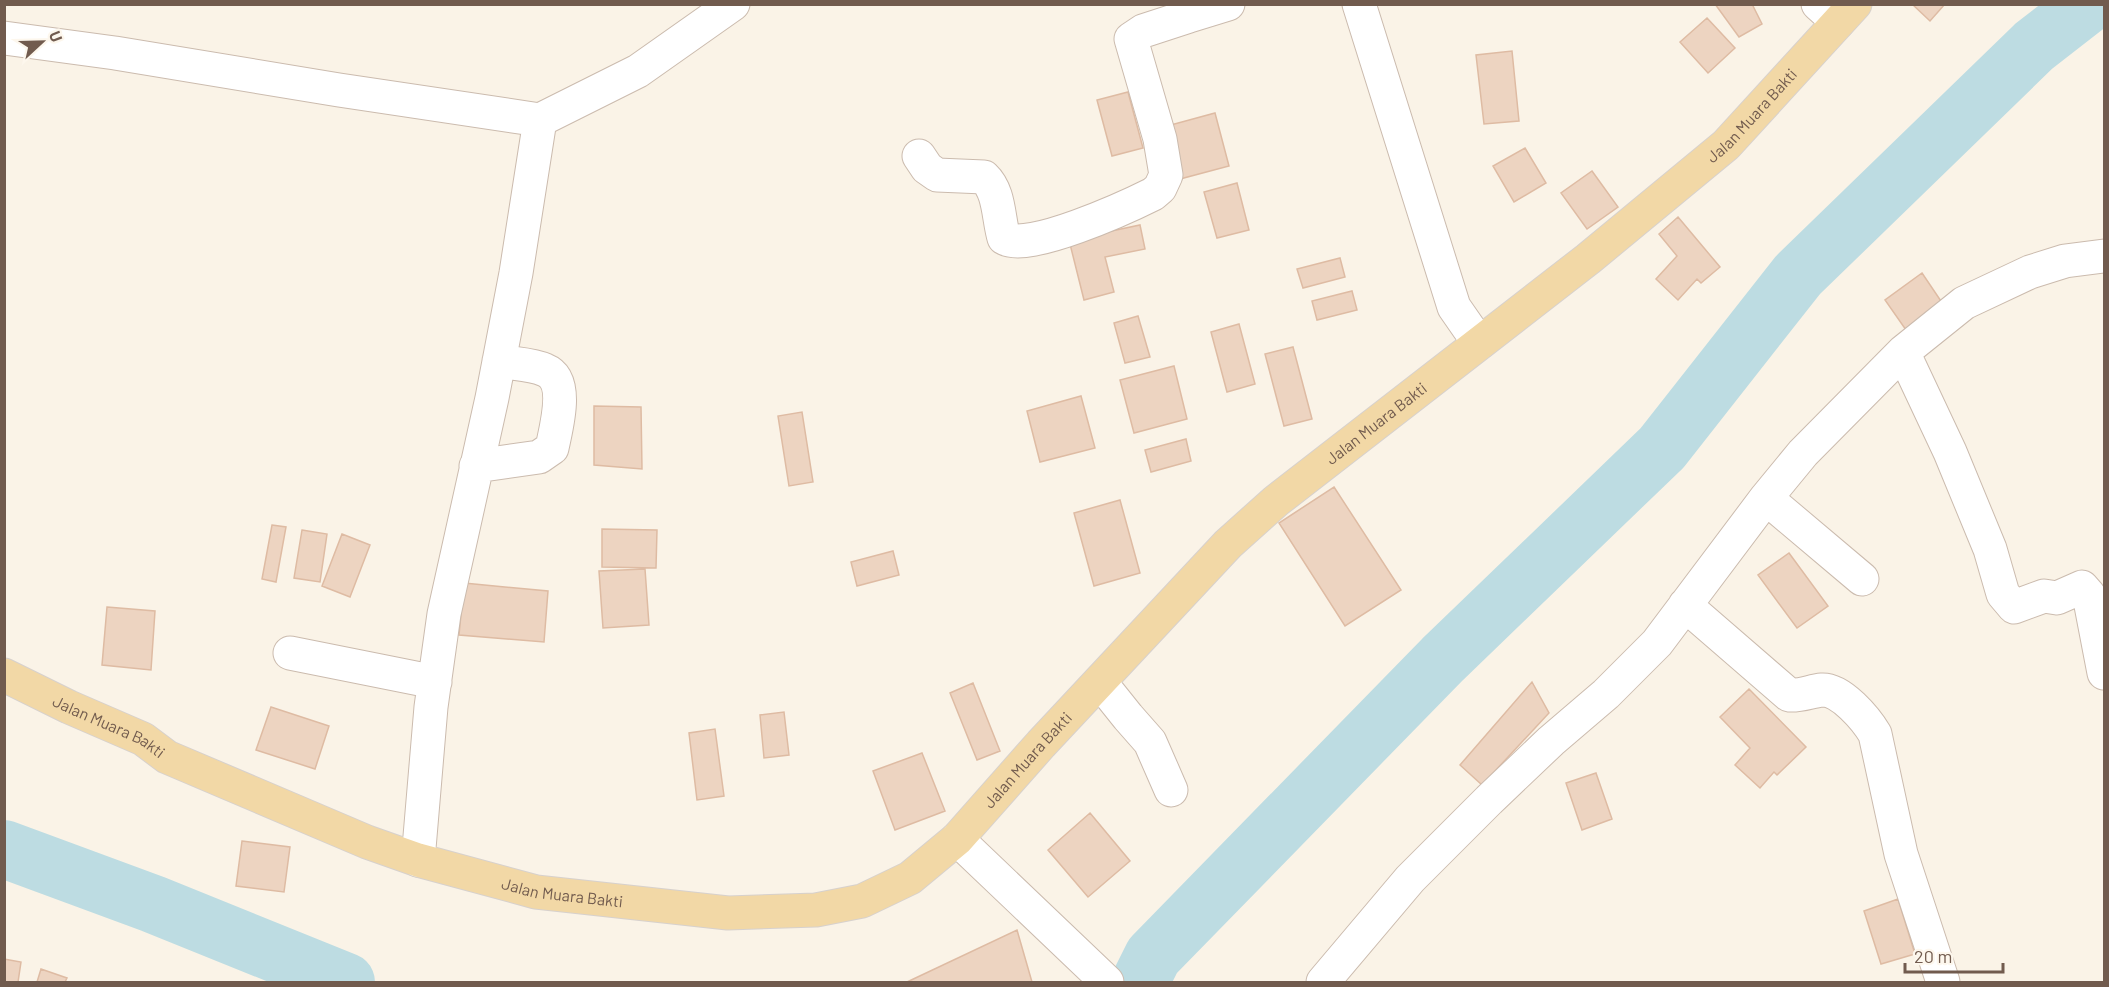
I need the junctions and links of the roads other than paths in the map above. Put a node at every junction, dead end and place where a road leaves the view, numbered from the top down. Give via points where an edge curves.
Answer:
1 (733, 4) edge
2 (1228, 4) edge
3 (1359, 4) edge
4 (1187, 10) edge
5 (1837, 10) edge
6 (4, 38) edge
7 (540, 120) junction
8 (919, 156) dead end
9 (2104, 256) edge
10 (1479, 343) junction
11 (1903, 352) junction
12 (499, 361) junction
13 (476, 466) junction
14 (1766, 498) junction
15 (1862, 579) dead end
16 (1685, 605) junction
17 (290, 653) dead end
18 (2104, 673) edge
19 (4, 675) edge
20 (435, 682) junction
21 (1100, 682) junction
22 (1171, 790) dead end
23 (957, 838) junction
24 (418, 860) junction
25 (1102, 978) edge
26 (1323, 982) edge
27 (1943, 982) edge

1 - 7 street via 638,71
2 - 4 street
3 - 10 street via 1454,307
4 - 8 street via 1131,39 1161,139 1166,175 1153,194 1047,237 1010,242 1004,238 990,182 984,177 937,175
5 - 10 main road, Jalan Muara Bakti via 1726,145
6 - 7 street
7 - 12 street
9 - 11 street via 2065,261 2030,272 1964,303
10 - 21 main road, Jalan Muara Bakti via 1276,501 1227,544
11 - 14 street via 1824,430
11 - 18 street via 1950,452 2008,603 2014,607 2044,596 2057,598 2082,587 2090,595
12 - 13 street
12 - 13 street via 547,370 558,382 560,397 552,448 539,457
13 - 20 street via 444,614
14 - 15 street
14 - 16 street
16 - 26 street via 1657,644 1410,879
16 - 27 street via 1789,695 1836,692 1868,721 1875,734 1901,854
17 - 20 street
19 - 24 main road, Jalan Muara Bakti via 142,739 167,757
20 - 24 street
21 - 22 street via 1150,742
21 - 23 main road, Jalan Muara Bakti
23 - 24 main road, Jalan Muara Bakti via 910,878 862,902 776,912 728,913 536,892
23 - 25 street

